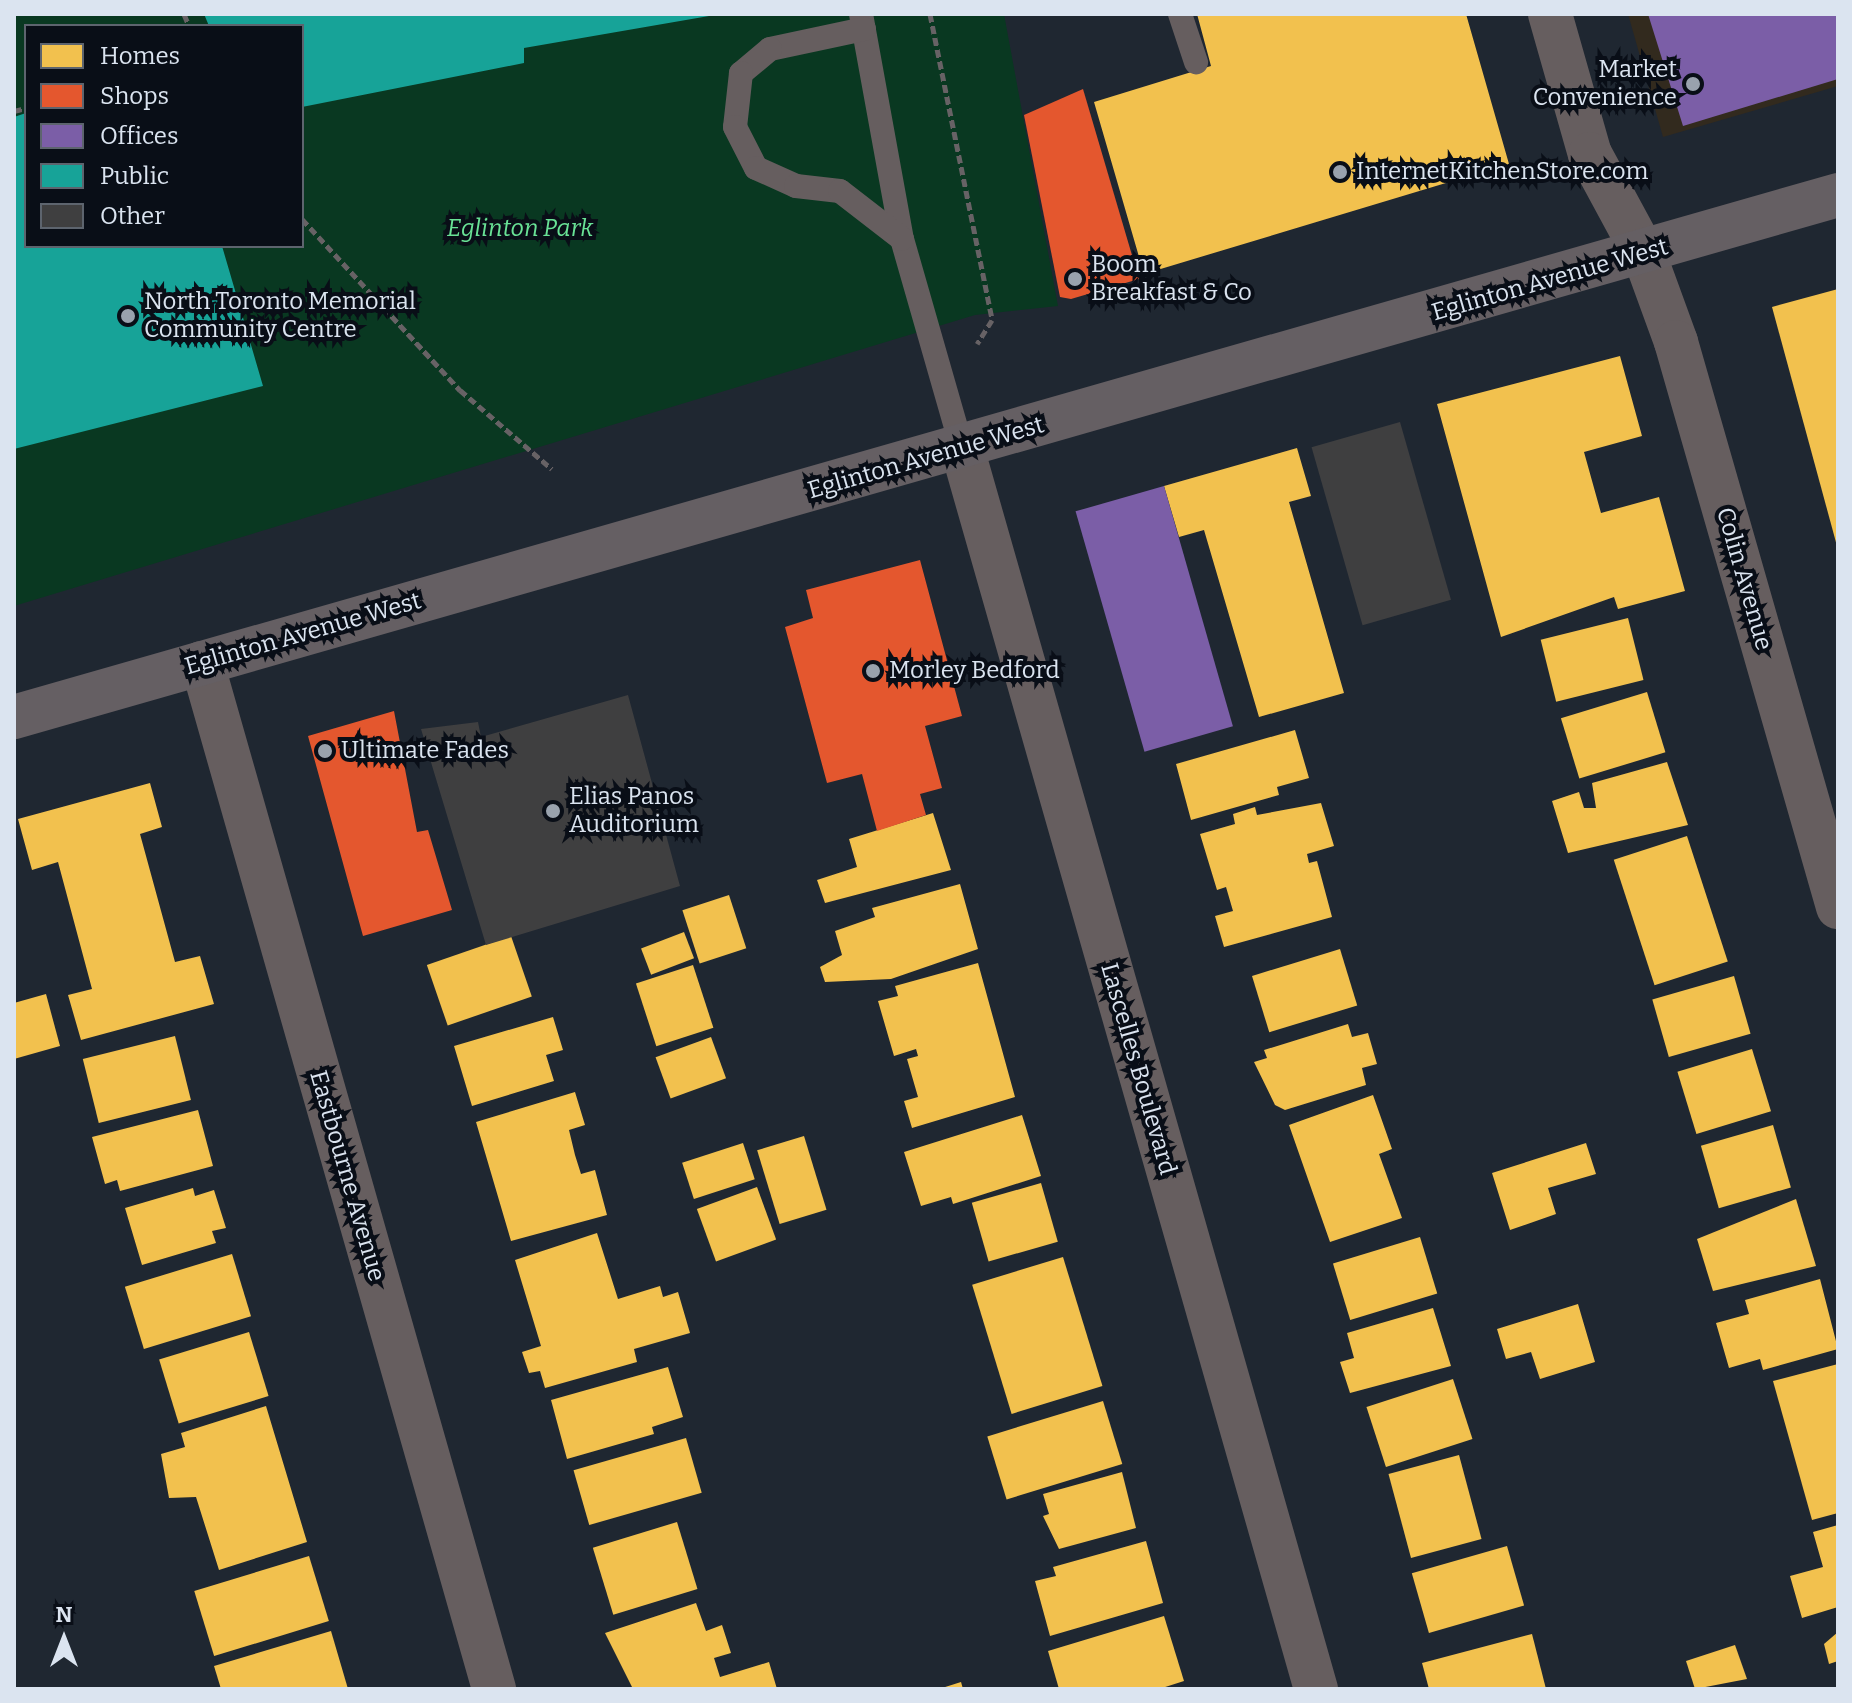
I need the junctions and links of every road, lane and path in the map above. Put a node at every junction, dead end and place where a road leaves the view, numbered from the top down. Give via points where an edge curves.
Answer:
1 (930, 14) edge
2 (1180, 14) edge
3 (1550, 14) edge
4 (862, 22) edge
5 (1196, 62) dead end
6 (1838, 195) edge
7 (304, 221) edge
8 (902, 239) junction
9 (1644, 254) junction
10 (978, 337) dead end
11 (962, 448) junction
12 (552, 469) dead end
13 (202, 663) junction
14 (14, 717) edge
15 (1838, 907) edge
16 (494, 1689) edge
17 (1316, 1689) edge

1 - 10 path via 992,320
2 - 5 lane
3 - 9 street, Colin Avenue via 1590,154
4 - 8 lane
4 - 8 lane via 770,49 741,73 735,127 756,168 796,186 840,191
6 - 9 main road, Eglinton Avenue West
7 - 12 path via 460,390
8 - 11 lane
9 - 11 main road, Eglinton Avenue West
9 - 15 street, Colin Avenue via 1676,342
11 - 13 main road, Eglinton Avenue West
11 - 17 street, Lascelles Boulevard
13 - 14 main road, Eglinton Avenue West
13 - 16 street, Eastbourne Avenue

